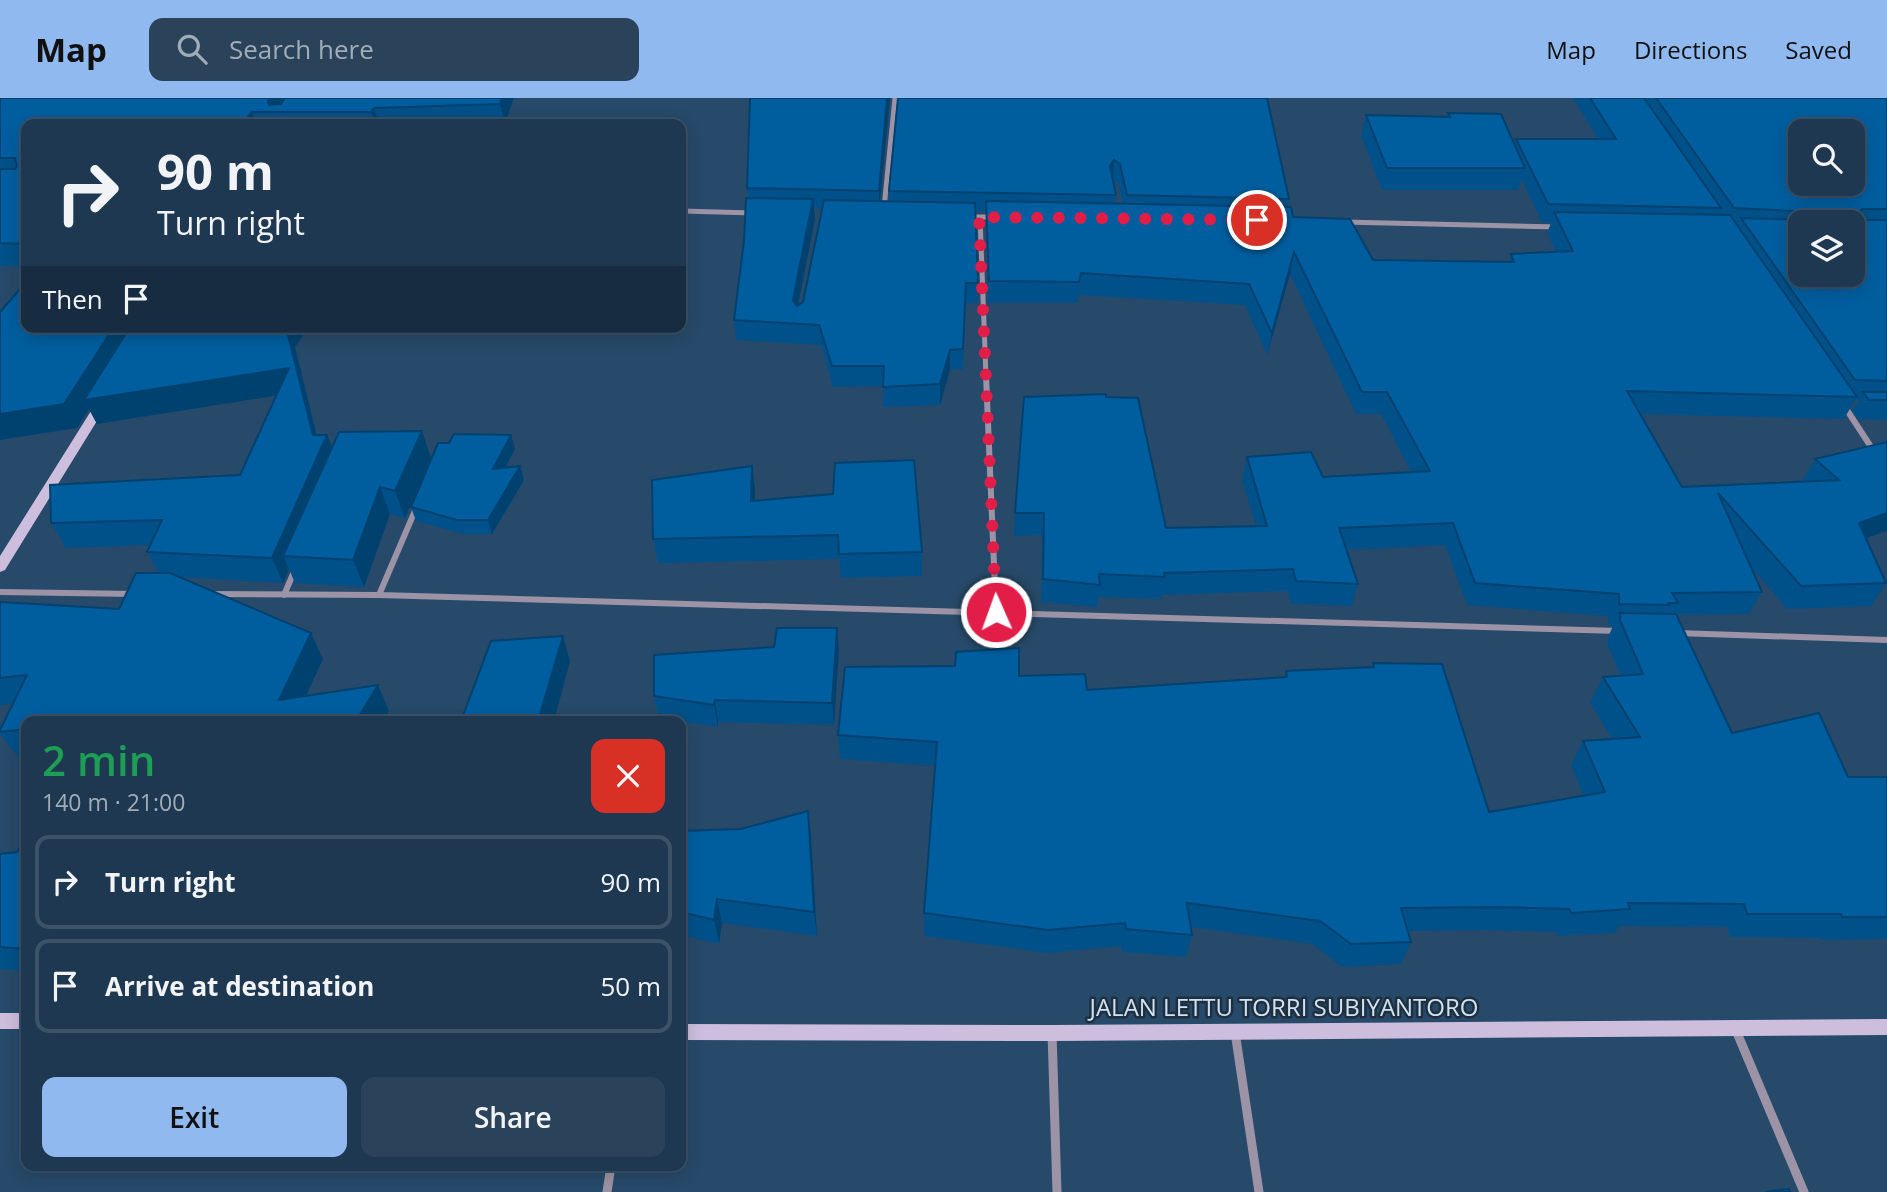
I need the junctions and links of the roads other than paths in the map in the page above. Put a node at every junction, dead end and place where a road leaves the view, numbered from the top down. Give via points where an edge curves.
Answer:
1 (895, 98) edge
2 (686, 211) edge
3 (757, 213) edge
4 (884, 215) edge
5 (966, 217) edge
6 (979, 217) junction
7 (1005, 218) edge
8 (1339, 222) edge
9 (1559, 228) edge
10 (108, 394) edge
11 (1836, 395) edge
12 (1843, 405) junction
13 (1854, 406) edge
14 (1880, 461) edge
15 (421, 495) edge
16 (300, 558) edge
17 (0, 567) edge
18 (0, 592) edge
19 (149, 594) edge
20 (203, 594) edge
21 (284, 595) junction
22 (379, 595) junction
23 (996, 612) junction
24 (1622, 632) edge
25 (1664, 633) edge
26 (1887, 640) edge
27 (0, 1021) edge
28 (21, 1021) edge
29 (1734, 1027) junction
30 (1887, 1027) edge
31 (1235, 1031) junction
32 (686, 1032) edge
33 (1052, 1033) junction
34 (610, 1171) edge
35 (607, 1192) edge
36 (1057, 1192) edge
37 (1259, 1192) edge
38 (1804, 1192) edge

1 - 4 street
2 - 3 street
5 - 6 street
6 - 7 street
6 - 23 street
8 - 9 street
10 - 17 main road
11 - 12 street
12 - 13 street
12 - 14 street
15 - 22 street
16 - 21 street
18 - 19 street
20 - 21 street
21 - 22 street
22 - 23 street
23 - 24 street
25 - 26 street
27 - 28 main road
29 - 30 main road, JALAN LETTU TORRI SUBIYANTORO
29 - 31 main road, JALAN LETTU TORRI SUBIYANTORO
29 - 38 street
31 - 33 main road, JALAN LETTU TORRI SUBIYANTORO
31 - 37 street
32 - 33 main road, JALAN LETTU TORRI SUBIYANTORO
33 - 36 street
34 - 35 street

